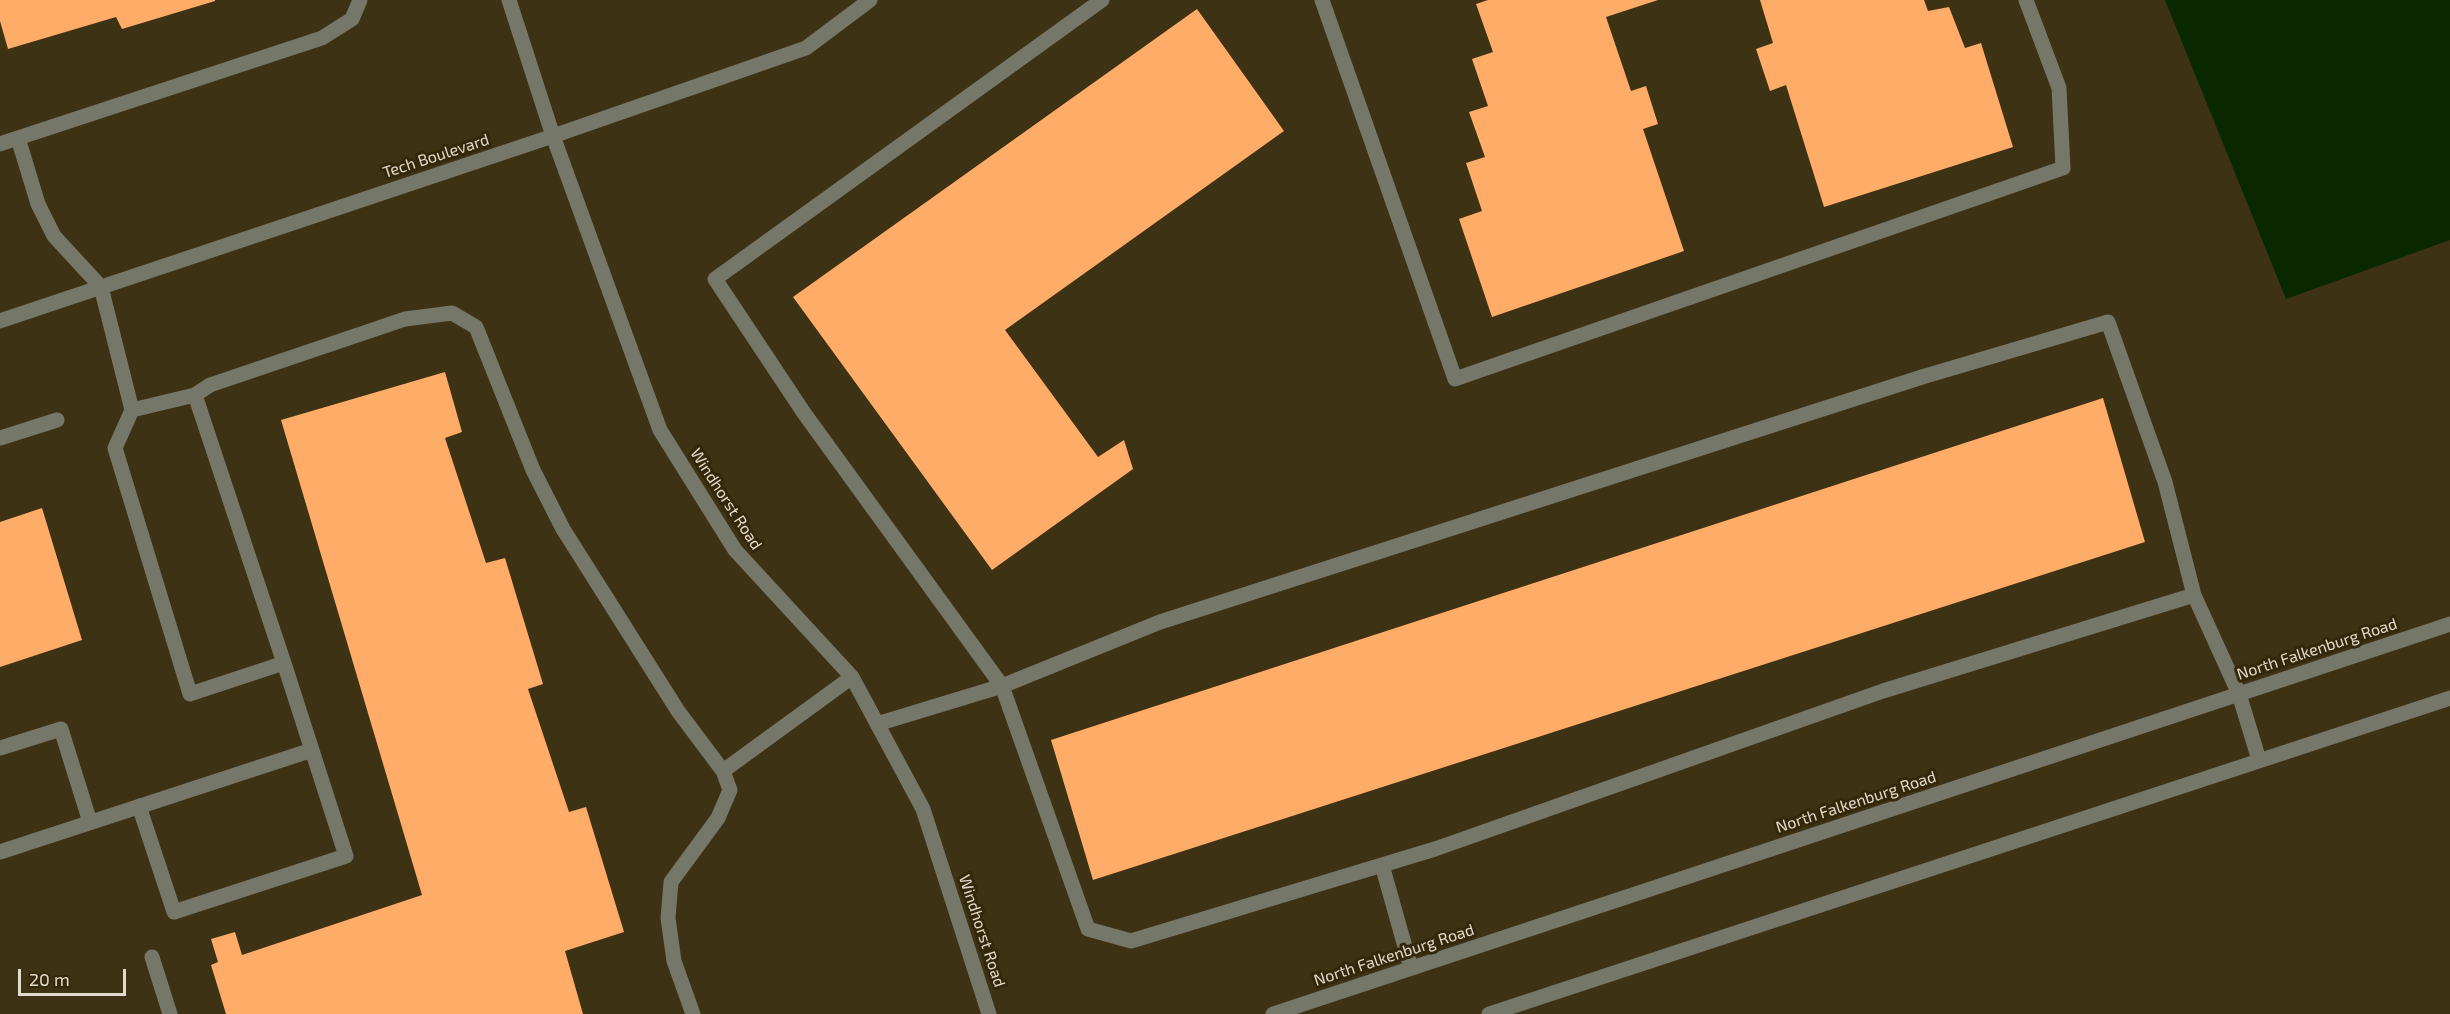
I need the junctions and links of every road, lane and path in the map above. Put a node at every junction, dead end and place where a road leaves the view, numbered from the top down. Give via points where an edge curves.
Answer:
1 (360, 0) edge
2 (509, 0) edge
3 (870, 0) edge
4 (1102, 0) edge
5 (1322, 0) edge
6 (2026, 0) edge
7 (554, 136) junction
8 (18, 138) junction
9 (0, 144) edge
10 (101, 287) junction
11 (0, 321) edge
12 (195, 395) junction
13 (132, 410) junction
14 (57, 420) dead end
15 (0, 438) edge
16 (2194, 595) junction
17 (2450, 624) edge
18 (284, 663) junction
19 (852, 677) junction
20 (1002, 686) junction
21 (2239, 694) junction
22 (2450, 698) edge
23 (877, 724) junction
24 (0, 748) edge
25 (312, 750) junction
26 (2259, 760) junction
27 (723, 771) junction
28 (140, 806) junction
29 (90, 822) junction
30 (0, 852) edge
31 (1382, 865) junction
32 (152, 957) dead end
33 (1412, 968) junction
34 (171, 1014) edge
35 (693, 1014) edge
36 (989, 1014) edge
37 (1273, 1014) edge
38 (1489, 1014) edge

1 - 8 street via 352,19 322,38
2 - 7 street, Windhorst Road
3 - 7 street, Tech Boulevard via 806,48
4 - 20 street via 714,279 804,413
5 - 6 street via 1455,379 2063,168 2059,88
7 - 10 street, Tech Boulevard
7 - 19 street, Windhorst Road via 660,430 735,550
8 - 9 street
8 - 10 street via 38,204 54,236
10 - 11 street, Tech Boulevard
10 - 13 street
12 - 13 street
12 - 18 street
12 - 27 street via 210,385 405,319 452,314 476,327 533,470 562,529 678,711
13 - 18 street via 115,448 190,694
14 - 15 street
16 - 20 street via 2165,482 2108,322 1922,377 1160,622
16 - 21 street
16 - 31 street via 1883,691
17 - 21 street, North Falkenburg Road
18 - 25 street
19 - 23 street, Windhorst Road
19 - 27 street
20 - 23 street
20 - 31 street via 1088,929 1131,941
21 - 26 street
21 - 33 street, North Falkenburg Road
22 - 26 street
23 - 36 street, Windhorst Road via 923,809
24 - 29 street via 62,729
25 - 28 street
25 - 28 street via 346,856 199,905 174,912
26 - 38 street
27 - 35 street via 729,790 718,818 671,882 668,918 674,961
28 - 29 street
29 - 30 street
31 - 33 street
32 - 34 street
33 - 37 street, North Falkenburg Road

